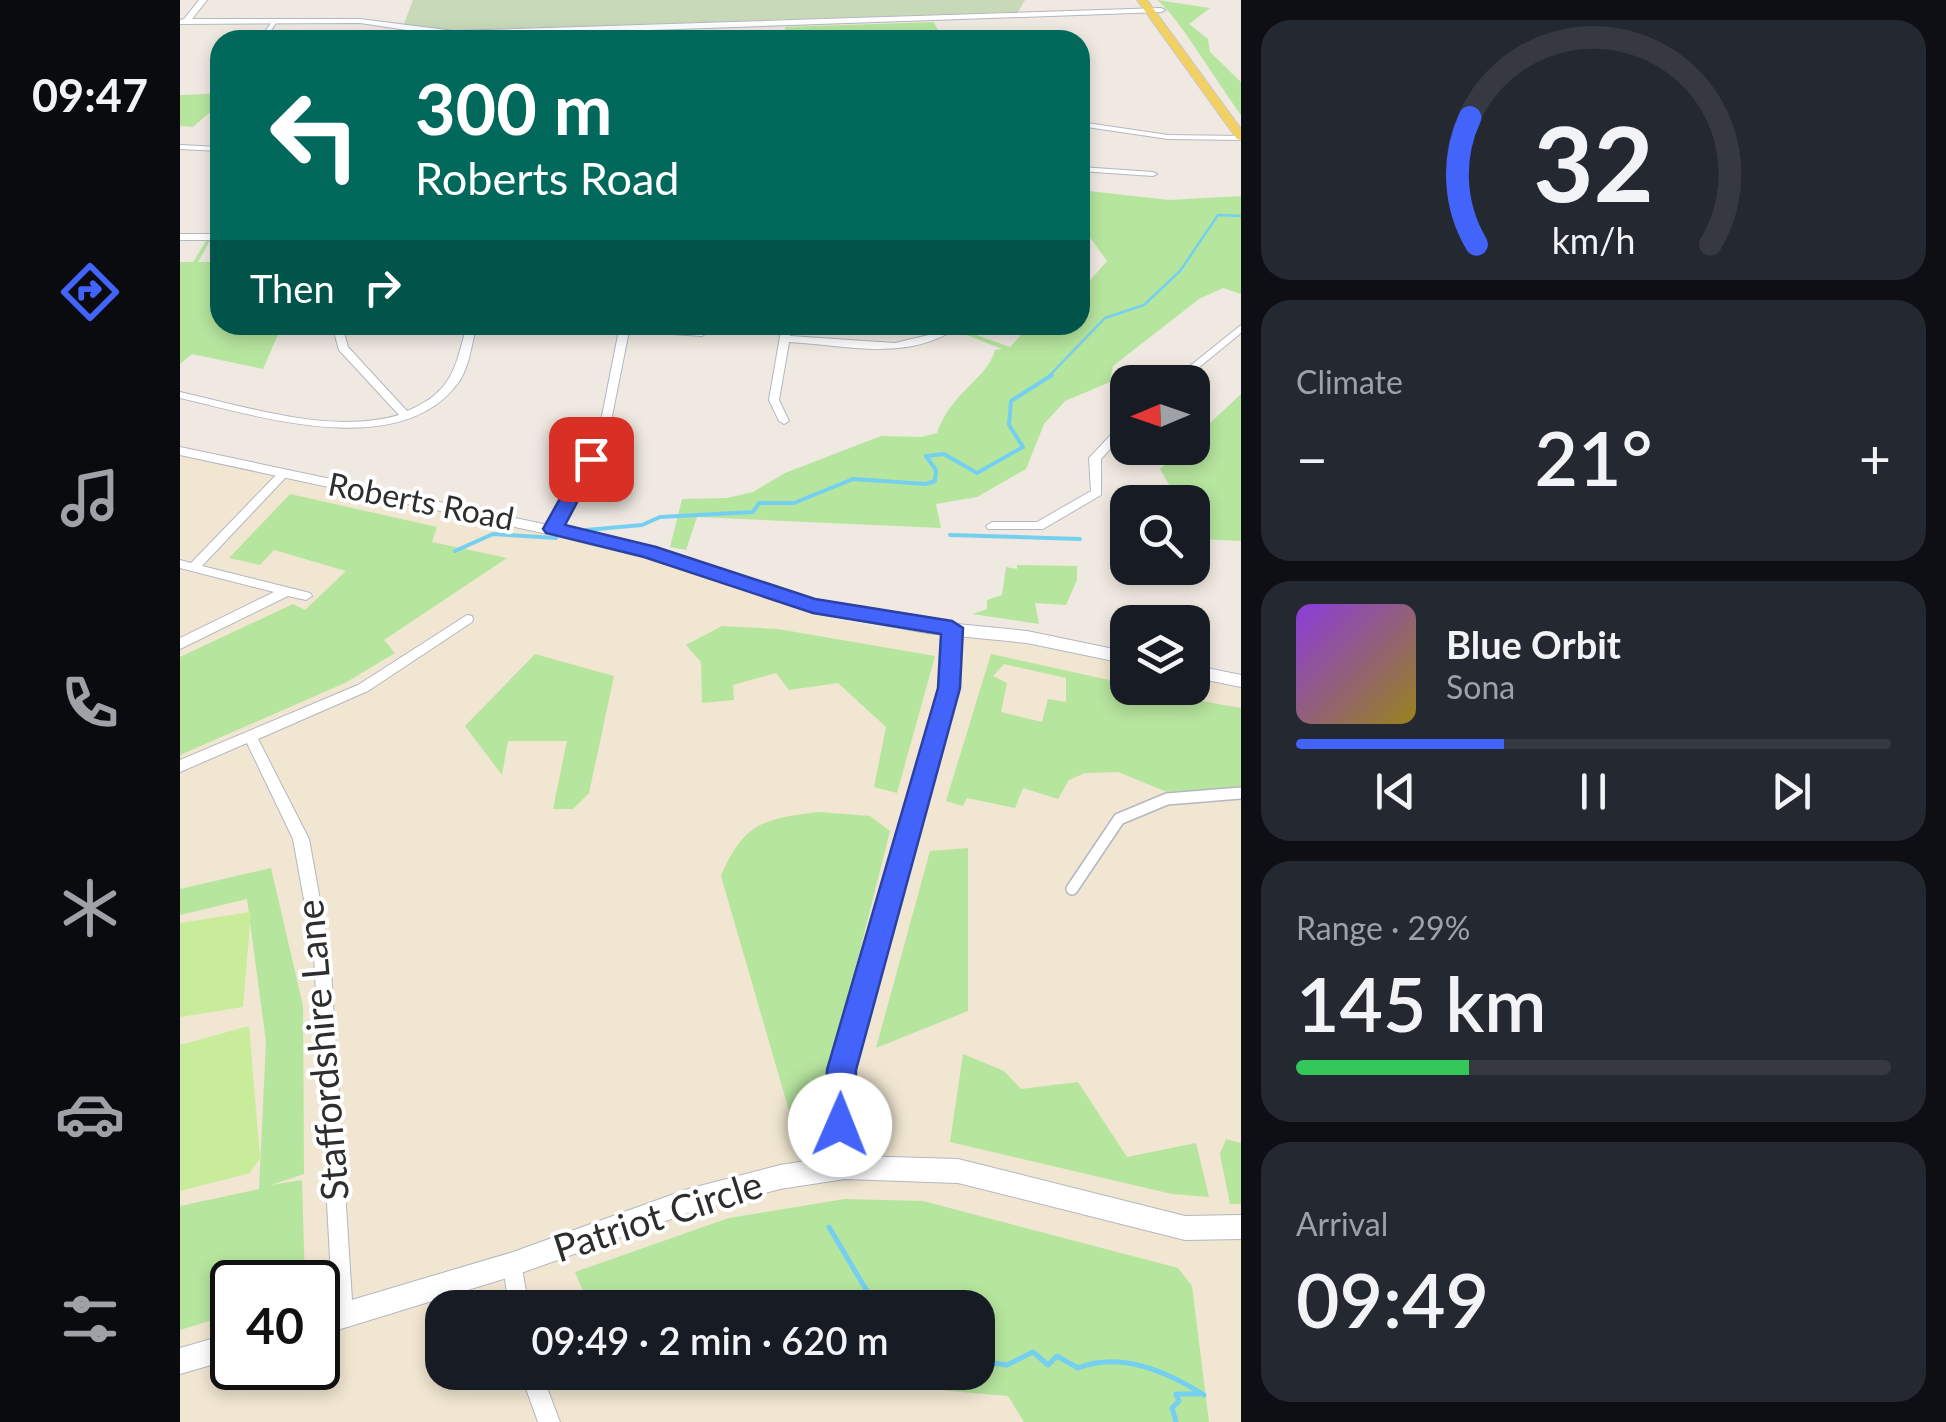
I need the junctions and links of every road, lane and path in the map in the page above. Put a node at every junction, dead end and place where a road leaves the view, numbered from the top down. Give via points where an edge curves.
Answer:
1 (203, 0) edge
2 (1152, 5) edge
3 (274, 21) junction
4 (183, 22) edge
5 (268, 30) edge
6 (413, 30) edge
7 (655, 30) edge
8 (1241, 119) edge
9 (1090, 125) edge
10 (1241, 138) edge
11 (184, 148) edge
12 (210, 149) edge
13 (180, 156) edge
14 (1090, 170) edge
15 (1154, 174) dead end
16 (180, 237) edge
17 (210, 237) edge
18 (1241, 328) edge
19 (339, 335) edge
20 (468, 335) edge
21 (622, 335) edge
22 (785, 335) edge
23 (939, 335) edge
24 (785, 338) junction
25 (1196, 365) edge
26 (180, 394) edge
27 (404, 414) junction
28 (784, 421) dead end
29 (1110, 443) edge
30 (180, 451) edge
31 (283, 474) junction
32 (992, 526) dead end
33 (553, 529) junction
34 (187, 566) edge
35 (289, 590) junction
36 (306, 596) dead end
37 (467, 620) dead end
38 (952, 628) junction
39 (180, 644) edge
40 (1110, 654) edge
41 (1210, 675) edge
42 (1241, 681) edge
43 (250, 736) junction
44 (180, 766) edge
45 (1241, 793) edge
46 (1072, 889) dead end
47 (845, 1167) junction
48 (1241, 1227) edge
49 (513, 1264) junction
50 (517, 1290) edge
51 (343, 1316) junction
52 (340, 1317) edge
53 (210, 1352) edge
54 (180, 1361) edge
55 (537, 1390) edge
56 (549, 1422) edge

1 - 4 street
2 - 7 street
2 - 8 main road
2 - 10 main road
3 - 4 street
3 - 5 street
3 - 6 street via 360,21
9 - 10 street via 1168,137
11 - 12 street
11 - 13 street
14 - 15 street
16 - 17 street
18 - 25 street
19 - 27 street via 343,348
20 - 27 street via 450,387
21 - 33 street via 607,416
22 - 24 street
23 - 24 street via 894,345
24 - 28 street via 774,400
26 - 27 street via 334,425
29 - 32 street via 1096,458 1097,492 1039,526
30 - 31 street, Roberts Road
31 - 33 street, Roberts Road
31 - 34 street
33 - 38 street, Roberts Road via 649,552 813,606
34 - 35 street
35 - 36 street
35 - 39 street
37 - 43 street via 363,688
38 - 40 street, Roberts Road
38 - 47 street via 949,688 842,1070
41 - 42 street
43 - 44 street
43 - 51 street, Staffordshire Lane via 301,839 322,955
45 - 46 street via 1167,799 1119,818
47 - 48 street, Patriot Circle via 958,1172 1185,1228
47 - 49 street, Patriot Circle via 688,1201
49 - 50 street
49 - 51 street, Patriot Circle
51 - 52 street, Patriot Circle
53 - 54 street
55 - 56 street

